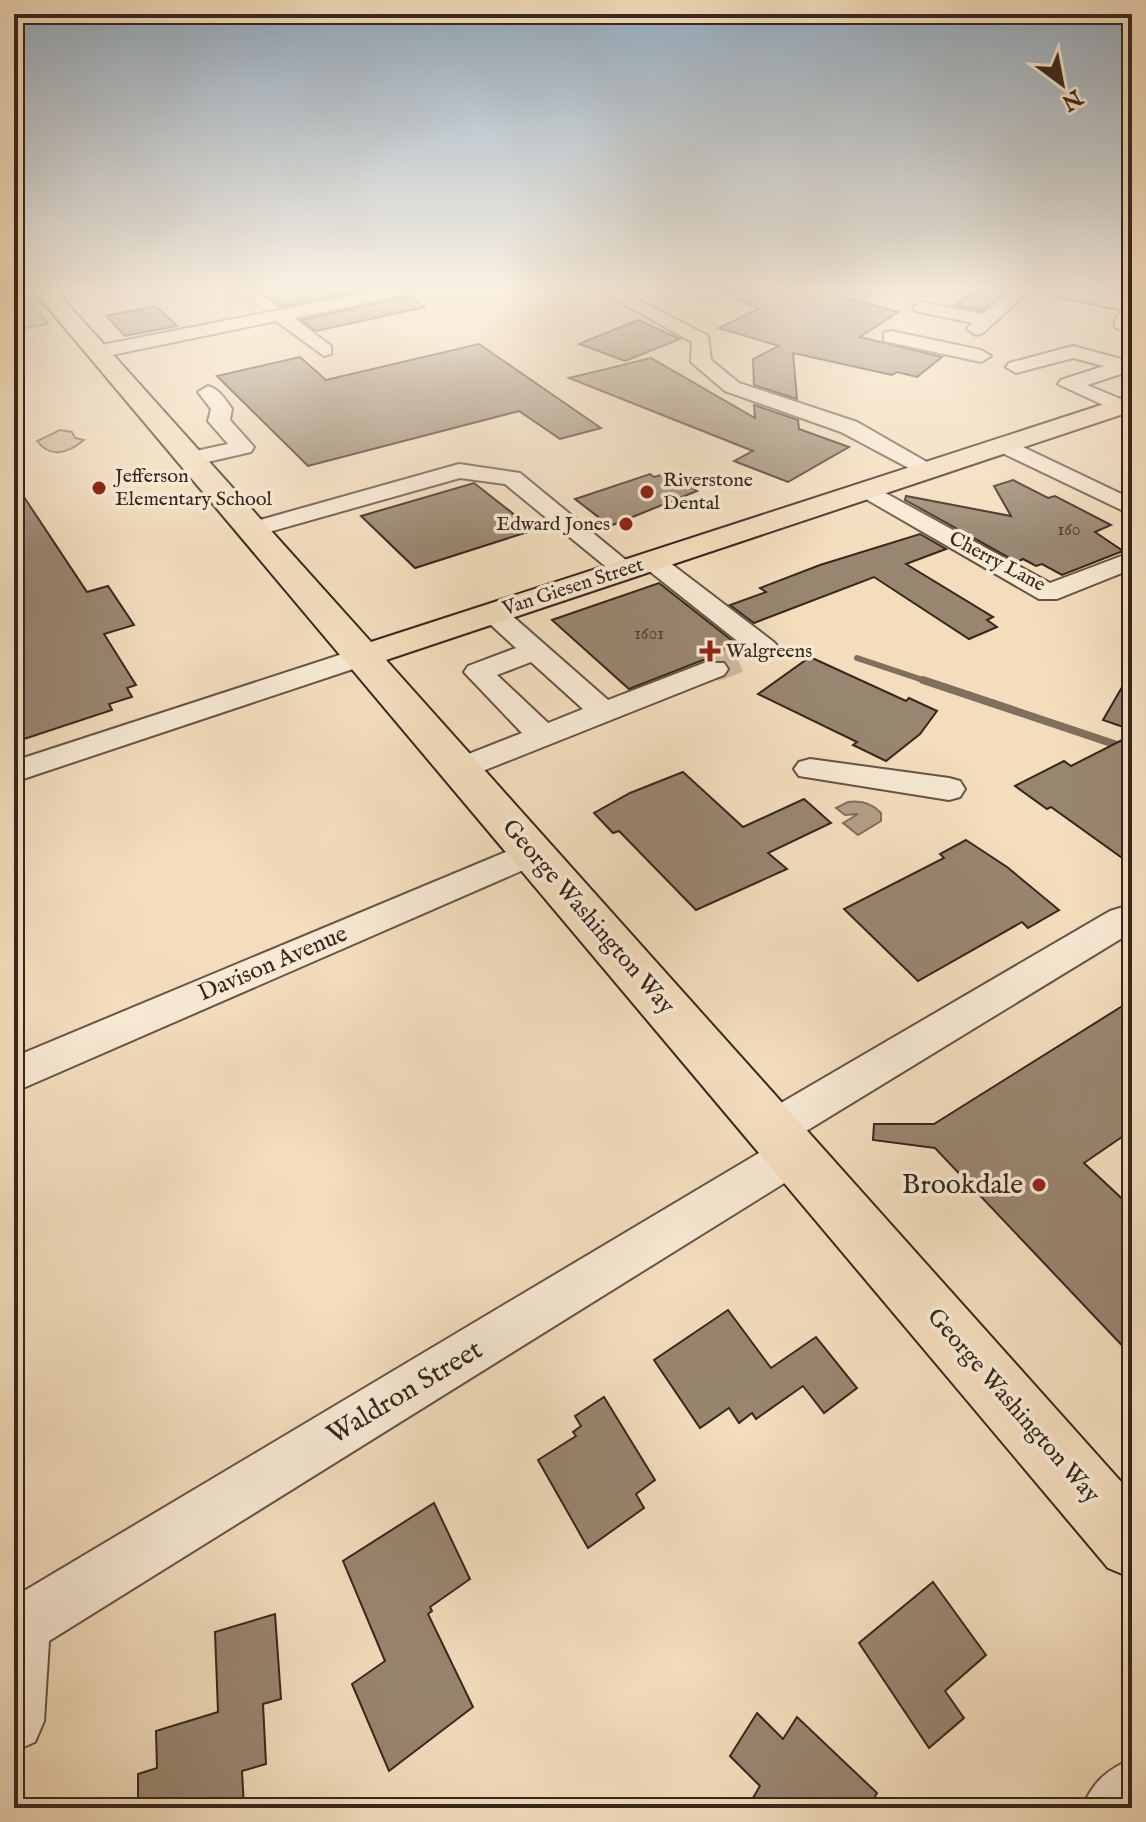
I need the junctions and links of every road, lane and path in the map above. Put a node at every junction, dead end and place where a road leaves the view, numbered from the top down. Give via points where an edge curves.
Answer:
1 (117, 375) edge
2 (717, 375) edge
3 (1102, 375) edge
4 (208, 392) dead end
5 (1126, 404) edge
6 (1004, 445) junction
7 (190, 459) junction
8 (928, 469) junction
9 (867, 490) junction
10 (1132, 508) edge
11 (251, 530) junction
12 (1132, 560) edge
13 (639, 565) junction
14 (492, 613) junction
15 (535, 651) junction
16 (361, 657) junction
17 (603, 711) junction
18 (542, 735) junction
19 (459, 769) junction
20 (810, 769) dead end
21 (14, 772) edge
22 (949, 789) dead end
23 (532, 853) junction
24 (1123, 920) dead end
25 (14, 1075) edge
26 (784, 1142) junction
27 (1132, 1544) edge
28 (18, 1628) edge
29 (14, 1721) edge
30 (1132, 1790) edge
31 (1114, 1808) edge

1 - 7 main road, George Washington Way
2 - 8 street via 732,387 849,427
3 - 5 street via 1068,384
4 - 7 street via 222,409 219,421 243,447
5 - 6 main road, Van Giesen Street
6 - 8 main road, Van Giesen Street
6 - 10 street
7 - 11 main road, George Washington Way
8 - 9 main road, Van Giesen Street
9 - 12 street, Cherry Lane via 1048,593
9 - 13 main road, Van Giesen Street
11 - 13 street via 459,471 512,478
11 - 16 main road, George Washington Way
13 - 14 main road, Van Giesen Street
13 - 17 street via 765,649
14 - 15 street
14 - 16 main road, Van Giesen Street
15 - 17 street
15 - 18 street via 478,672
16 - 19 main road, George Washington Way
16 - 21 street, Van Giesen Street
17 - 18 street
18 - 19 street
19 - 23 main road, George Washington Way
20 - 22 street
23 - 25 street, Davison Avenue
23 - 26 main road, George Washington Way
24 - 26 street, Waldron Street
26 - 27 main road, George Washington Way
26 - 28 street, Waldron Street
28 - 29 street
30 - 31 street

